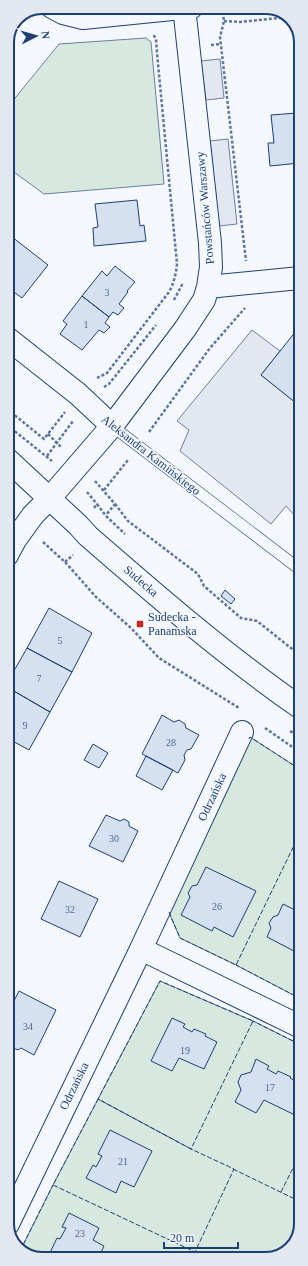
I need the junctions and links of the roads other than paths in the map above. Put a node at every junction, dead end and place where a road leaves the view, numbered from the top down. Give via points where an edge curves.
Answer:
1 (67, 14) edge
2 (128, 14) edge
3 (187, 14) edge
4 (294, 279) edge
5 (208, 287) junction
6 (14, 344) edge
7 (112, 426) junction
8 (14, 466) edge
9 (49, 499) junction
10 (14, 539) edge
11 (294, 565) edge
12 (294, 703) edge
13 (251, 728) road end
14 (141, 949) junction
15 (294, 1024) edge
16 (14, 1212) edge

1 - 2 street via 83,18
3 - 5 street, Powstańców Warszawy via 210,243 211,267
4 - 5 street
5 - 7 street, Powstańców Warszawy via 204,300 185,329
6 - 7 street, Aleksandra Kamińskiego via 82,398
7 - 9 street, Powstańców Warszawy
7 - 11 lane, Aleksandra Kamińskiego
8 - 9 street, Sudecka
9 - 10 street, Powstańców Warszawy
9 - 12 street, Sudecka via 176,612 227,654
13 - 14 street, Odrzańska
14 - 15 street
14 - 16 street, Odrzańska

